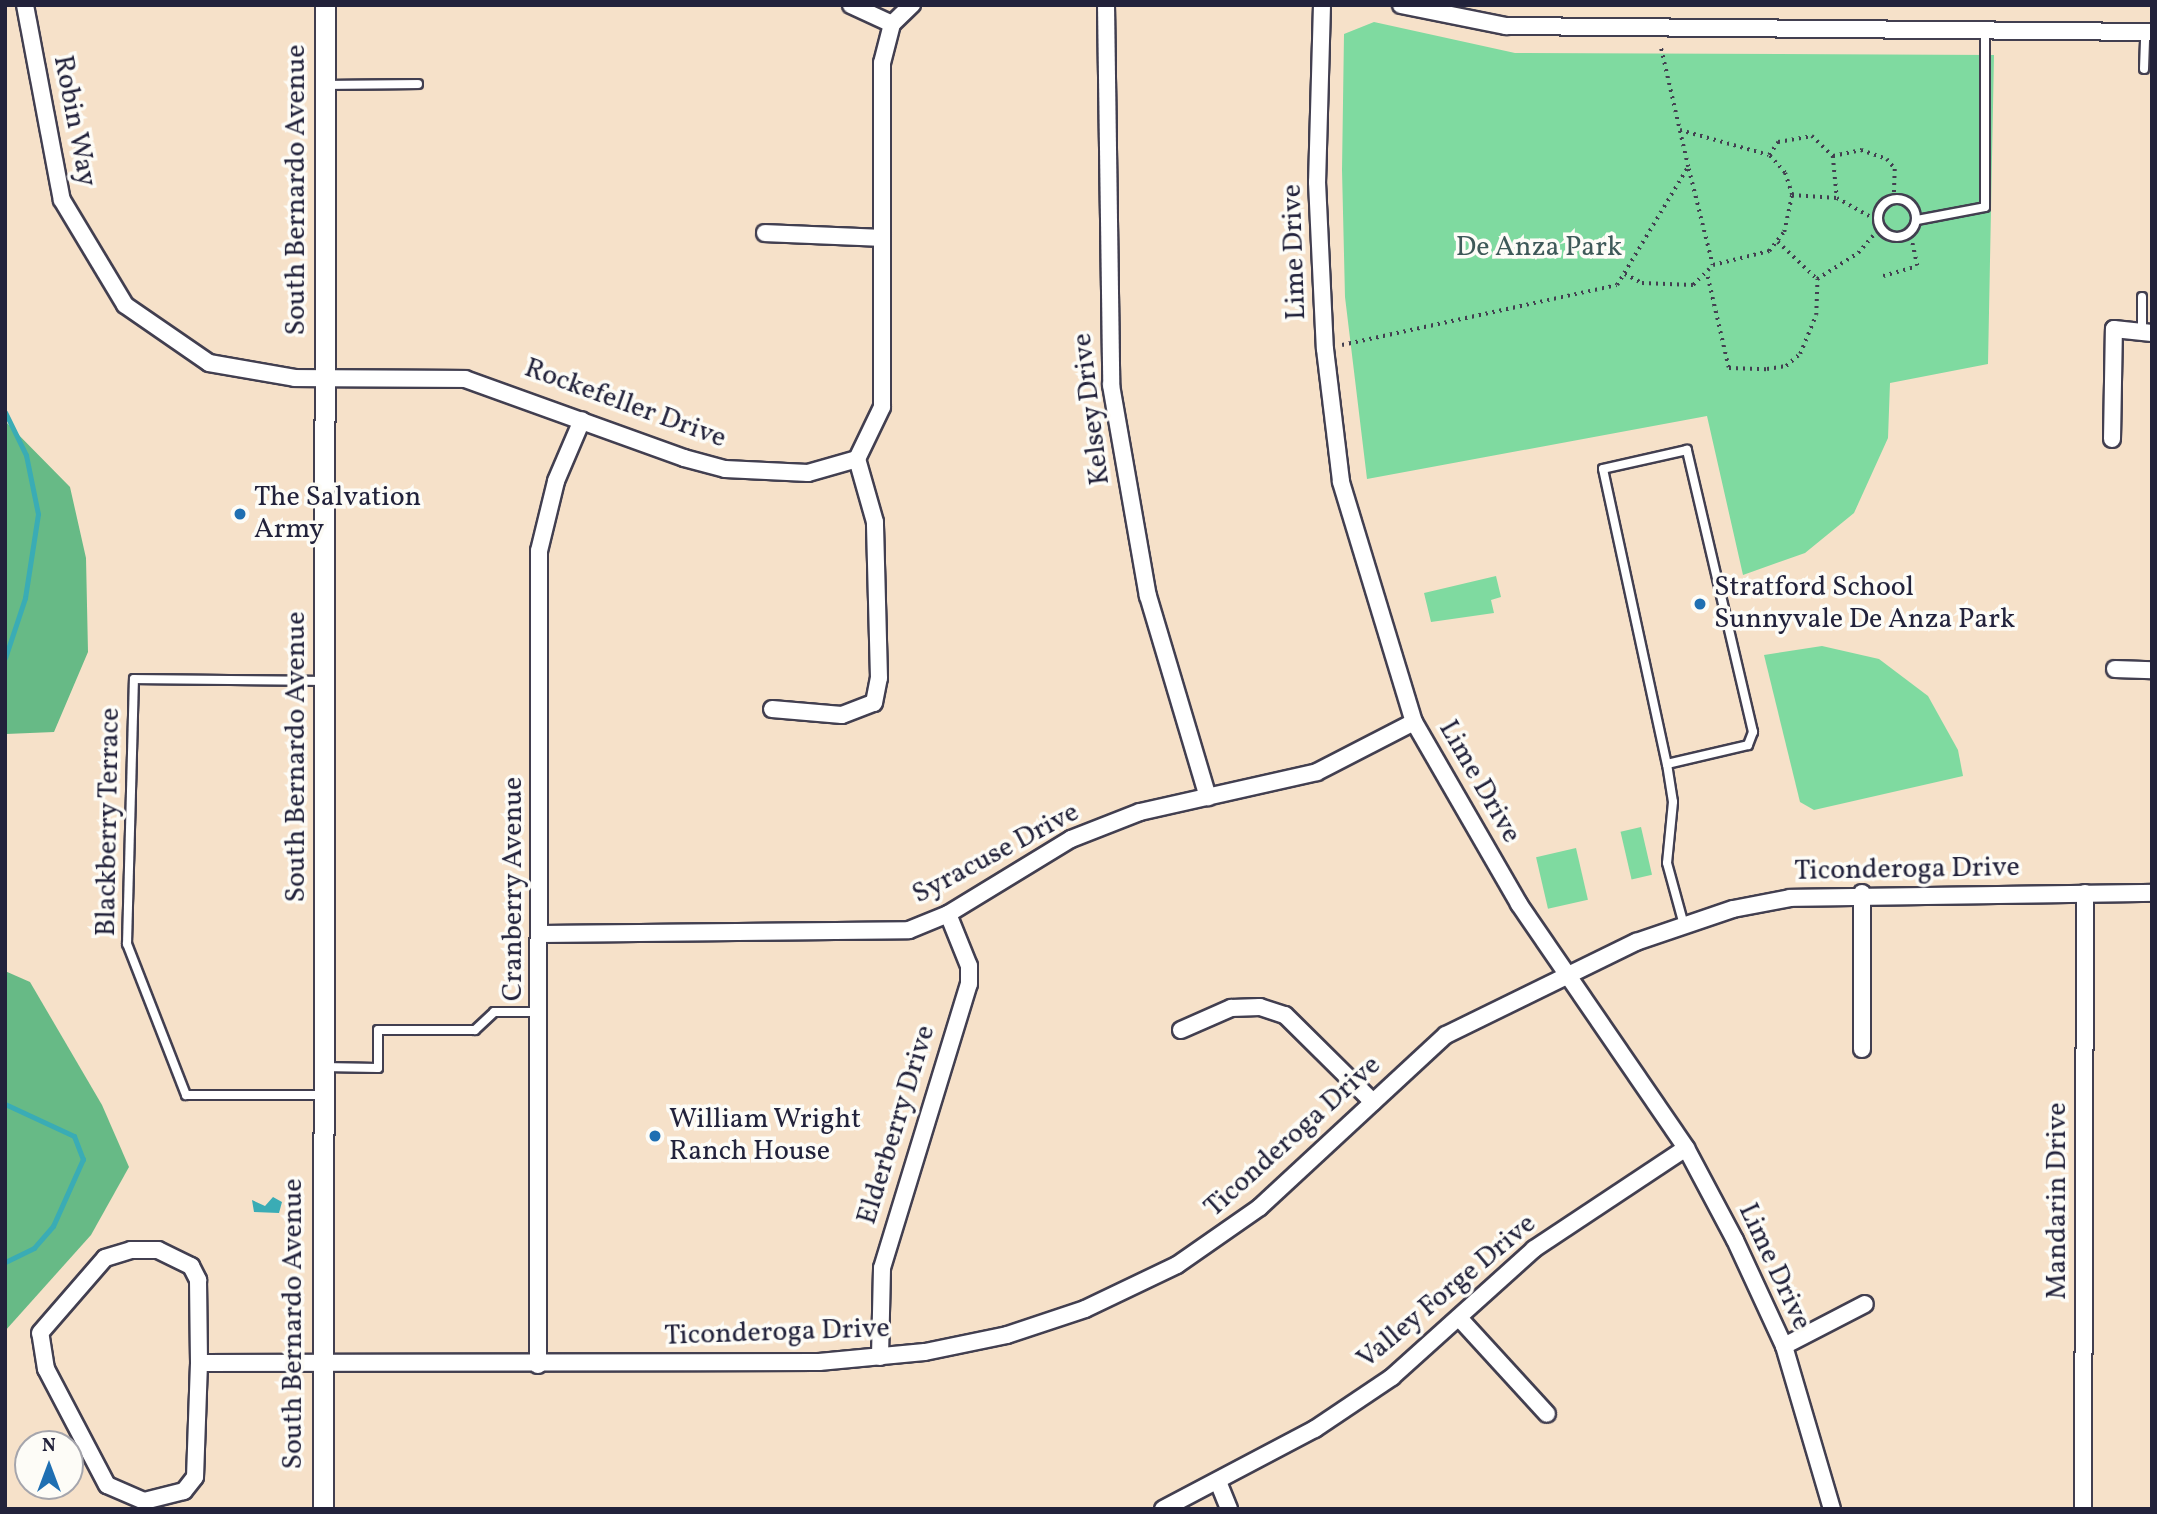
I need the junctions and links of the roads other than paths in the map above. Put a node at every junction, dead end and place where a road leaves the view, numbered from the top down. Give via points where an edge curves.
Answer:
1 (25, 5) edge
2 (326, 5) edge
3 (851, 5) edge
4 (912, 5) edge
5 (1106, 5) edge
6 (1321, 5) edge
7 (1401, 5) edge
8 (892, 24) junction
9 (1985, 31) junction
10 (2148, 32) edge
11 (2144, 69) dead end
12 (418, 84) dead end
13 (325, 85) junction
14 (1917, 220) junction
15 (765, 233) dead end
16 (882, 238) junction
17 (2142, 297) dead end
18 (2147, 333) edge
19 (325, 377) junction
20 (582, 420) junction
21 (2112, 439) dead end
22 (857, 459) junction
23 (2115, 669) dead end
24 (2152, 670) edge
25 (326, 681) junction
26 (772, 709) dead end
27 (1415, 722) junction
28 (1667, 764) junction
29 (1208, 797) junction
30 (1862, 892) junction
31 (2085, 893) junction
32 (2152, 893) edge
33 (948, 914) junction
34 (1684, 925) junction
35 (541, 934) junction
36 (1567, 974) junction
37 (541, 1012) junction
38 (1181, 1030) dead end
39 (1862, 1049) dead end
40 (323, 1067) junction
41 (321, 1095) junction
42 (1373, 1102) junction
43 (1686, 1148) junction
44 (1865, 1304) dead end
45 (1461, 1320) junction
46 (1784, 1346) junction
47 (880, 1357) junction
48 (199, 1363) junction
49 (538, 1365) junction
50 (323, 1366) junction
51 (1547, 1414) dead end
52 (1219, 1484) junction
53 (323, 1509) edge
54 (1163, 1509) edge
55 (1229, 1509) edge
56 (1832, 1509) edge
57 (2083, 1509) edge

1 - 19 street, Robin Way via 62,200 125,304 209,363 250,373
2 - 13 street, South Bernardo Avenue
3 - 8 street
4 - 8 street
5 - 29 street, Kelsey Drive via 1111,385 1148,596
6 - 27 street, Lime Drive via 1317,183 1325,349 1341,482
7 - 9 street via 1506,26
8 - 16 street via 882,63
9 - 10 street
9 - 14 lane via 1985,207
10 - 11 lane
12 - 13 lane
13 - 19 street, South Bernardo Avenue
14 - 14 lane via 1910,233 1895,238 1879,225 1883,205 1894,199 1911,204
15 - 16 street
16 - 22 street via 883,407
17 - 18 lane
18 - 21 street via 2114,329
19 - 20 street, Rockefeller Drive via 465,379
19 - 25 street, South Bernardo Avenue
20 - 22 street, Rockefeller Drive via 725,469 808,472
20 - 35 street, Cranberry Avenue via 556,481 538,551
22 - 26 street via 875,522 879,678 874,703 842,715
23 - 24 street
25 - 40 street, South Bernardo Avenue
25 - 41 lane, Blackberry Terrace via 134,679 127,944 186,1095
27 - 29 street, Syracuse Drive via 1317,772
27 - 36 street, Lime Drive via 1519,904
28 - 28 lane via 1748,745 1753,732 1687,450 1603,469
28 - 34 lane via 1673,802 1667,863
29 - 33 street, Syracuse Drive via 1140,812 1071,839
30 - 31 street, Ticonderoga Drive
30 - 34 street, Ticonderoga Drive via 1765,902
30 - 39 street
31 - 32 street, Ticonderoga Drive
31 - 57 street, Mandarin Drive
33 - 35 street, Syracuse Drive via 909,930 869,934
33 - 47 street, Elderberry Drive via 969,966 969,984 882,1268
34 - 36 street, Ticonderoga Drive
35 - 37 street, Cranberry Avenue
36 - 42 street, Ticonderoga Drive via 1446,1035
36 - 43 street, Lime Drive
37 - 40 lane via 494,1012 475,1030 378,1030 377,1068
37 - 49 street, Cranberry Avenue
38 - 42 street via 1231,1008 1259,1007 1285,1016
40 - 41 street, South Bernardo Avenue
41 - 50 street, South Bernardo Avenue
42 - 47 street, Ticonderoga Drive via 1260,1208 1177,1265 1085,1309 1007,1335
43 - 45 street, Valley Forge Drive via 1534,1249
43 - 46 street, Lime Drive
44 - 46 street
45 - 51 street
45 - 52 street, Valley Forge Drive via 1348,1407
46 - 56 street, Lime Drive
47 - 49 street, Ticonderoga Drive
48 - 48 street via 198,1280 180,1257 158,1250 105,1258 40,1333 46,1369 107,1485 144,1501 170,1497 195,1477
48 - 50 street, Ticonderoga Drive
49 - 50 street, Ticonderoga Drive
50 - 53 street, South Bernardo Avenue
52 - 54 street, Valley Forge Drive
52 - 55 street

